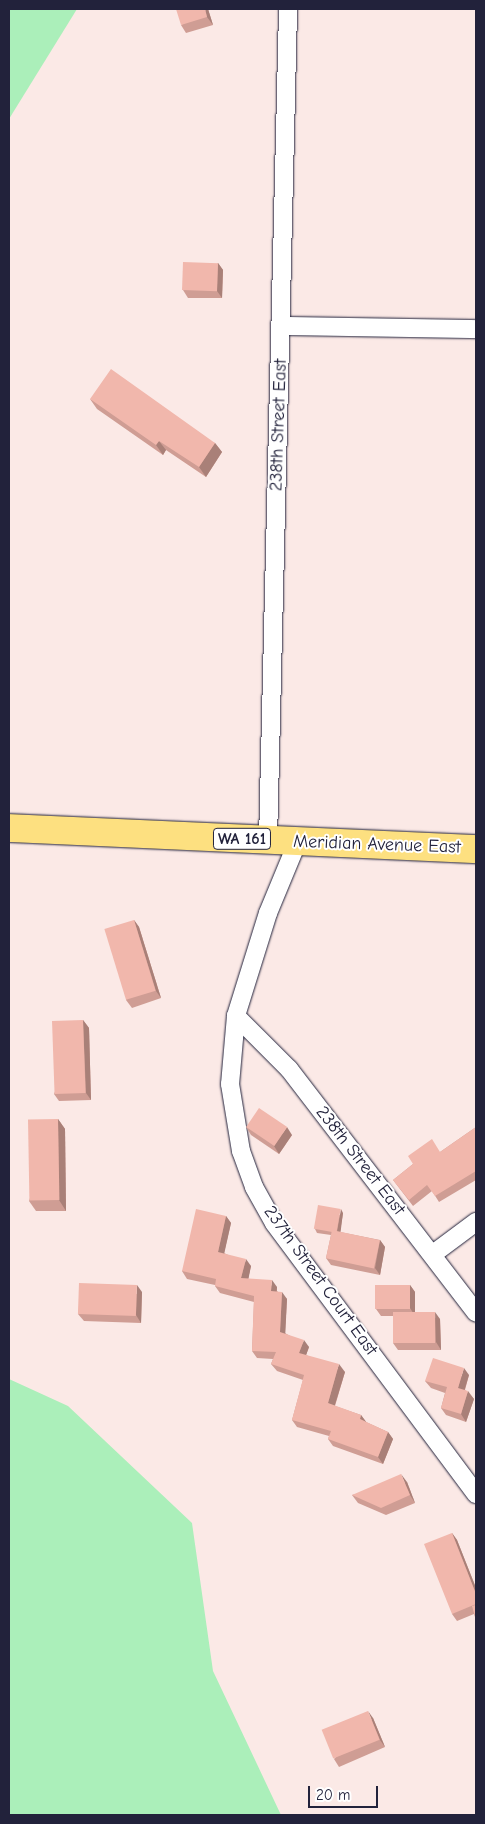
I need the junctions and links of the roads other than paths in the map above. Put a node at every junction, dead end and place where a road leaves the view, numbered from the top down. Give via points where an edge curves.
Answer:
1 (288, 9) edge
2 (282, 326) junction
3 (476, 329) edge
4 (9, 828) edge
5 (268, 841) junction
6 (297, 843) junction
7 (476, 849) edge
8 (236, 1016) junction
9 (476, 1222) edge
10 (432, 1254) junction
11 (476, 1313) edge
12 (476, 1494) edge

1 - 2 street, 238th Street East
2 - 3 street
2 - 5 street, 238th Street East
4 - 5 main road, Meridian Avenue East / WA 161
5 - 6 main road, Meridian Avenue East / WA 161
6 - 7 main road, Meridian Avenue East / WA 161
6 - 8 street, 237th Street Court East via 268,914
8 - 10 street, 238th Street East via 289,1069
8 - 12 street, 237th Street Court East via 232,1043 232,1102 241,1151 254,1186 274,1223
9 - 10 street
10 - 11 street, 238th Street East

